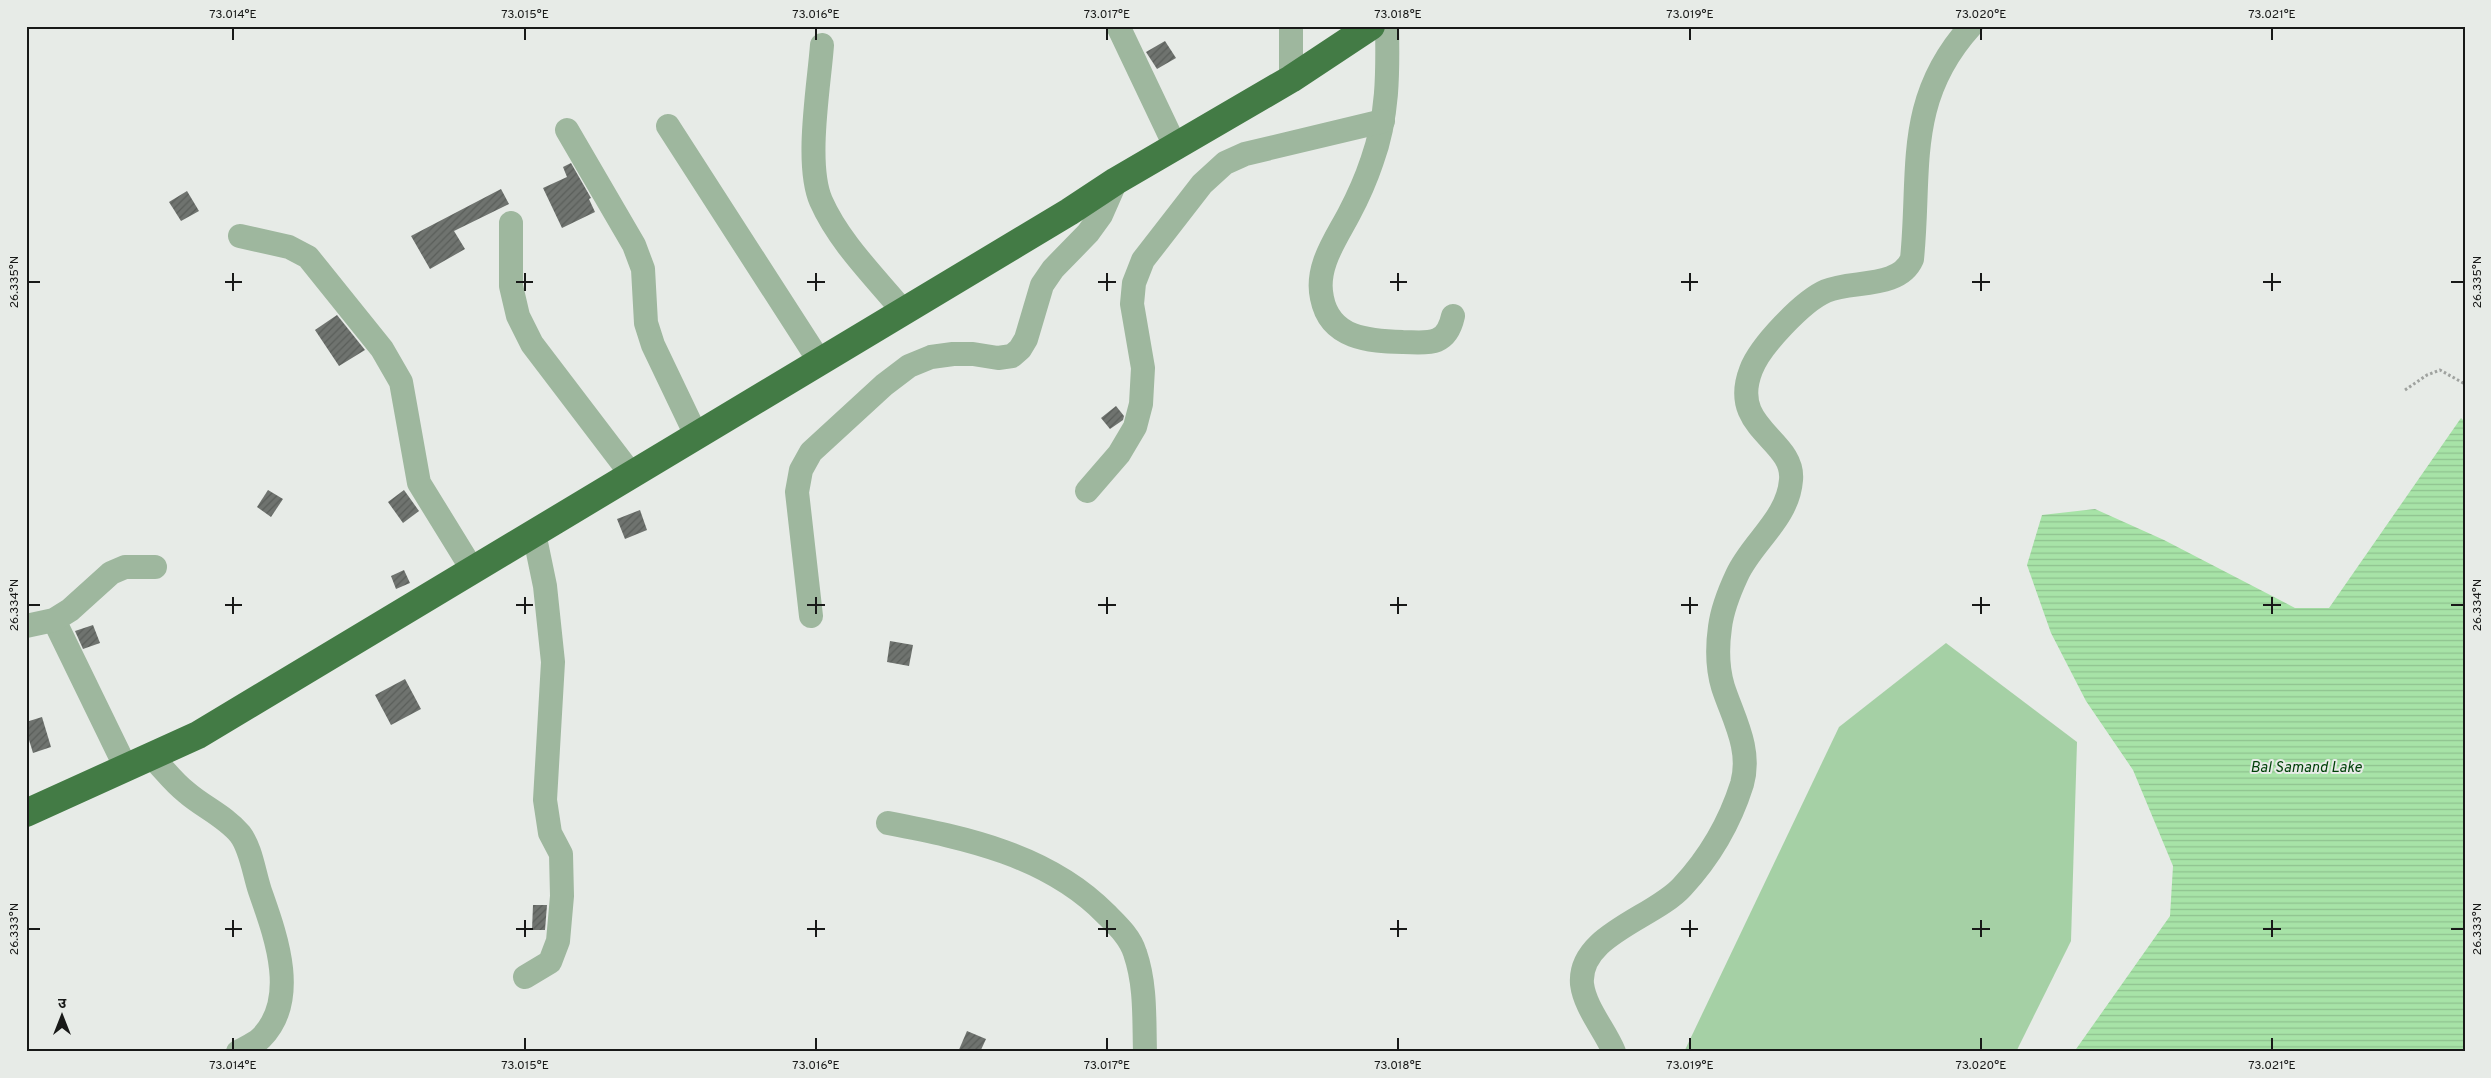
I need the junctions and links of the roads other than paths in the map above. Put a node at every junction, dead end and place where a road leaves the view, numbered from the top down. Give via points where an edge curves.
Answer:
1 (1118, 26) edge
2 (1291, 26) edge
3 (1371, 26) edge
4 (1387, 26) edge
5 (1971, 26) edge
6 (822, 46) dead end
7 (1291, 79) junction
8 (1383, 121) junction
9 (668, 126) dead end
10 (567, 130) dead end
11 (1176, 148) junction
12 (1116, 181) junction
13 (510, 223) dead end
14 (240, 236) dead end
15 (903, 311) junction
16 (1452, 316) dead end
17 (820, 362) junction
18 (696, 435) junction
19 (631, 474) junction
20 (1087, 490) dead end
21 (534, 533) junction
22 (155, 567) dead end
23 (472, 569) junction
24 (810, 616) dead end
25 (54, 620) junction
26 (26, 626) edge
27 (152, 757) junction
28 (126, 768) junction
29 (26, 812) edge
30 (888, 823) dead end
31 (525, 977) dead end
32 (238, 1052) edge
33 (1145, 1052) edge
34 (1614, 1052) edge

1 - 11 street
2 - 7 street
3 - 7 highway
4 - 8 street via 1388,88
5 - 34 street via 1958,40 1931,86 1923,112 1917,148 1914,246 1908,270 1895,276 1826,291 1803,308 1773,338 1751,368 1744,391 1750,414 1790,466 1791,480 1777,519 1737,574 1720,624 1717,656 1722,686 1744,746 1743,781 1726,825 1681,888 1594,947 1584,964 1582,984
6 - 15 street via 814,170 820,200 837,230
7 - 11 highway
8 - 16 street via 1372,161 1329,249 1322,278 1322,298 1329,319 1347,334 1369,341 1427,342 1438,340 1450,328
8 - 20 street via 1245,154 1225,163 1202,184 1143,260 1134,283 1132,304 1143,368 1141,404 1135,427 1119,454
9 - 17 street
10 - 18 street via 634,245 643,269 646,323 653,345
11 - 12 highway
12 - 15 highway
12 - 24 street via 1101,215 1042,285 1020,349 1012,356 953,354 931,357 909,366 810,452 801,470 797,492
13 - 19 street via 510,286 518,316 532,344
14 - 23 street via 289,248 308,258 382,349 401,382 419,484
15 - 17 highway
17 - 18 highway
18 - 19 highway
19 - 21 highway
21 - 23 highway
21 - 31 street via 545,586 553,662 546,800 550,833 561,854 562,896 558,940 550,962
22 - 25 street via 125,567 111,573 86,598
23 - 27 highway via 198,735
25 - 26 street
25 - 28 street
27 - 28 highway
27 - 32 street via 186,792 226,820 241,835 277,940 281,968 278,1004 273,1020 260,1038
28 - 29 highway
30 - 33 street via 960,837 1011,855 1043,868 1090,898 1127,935 1135,953 1143,984

